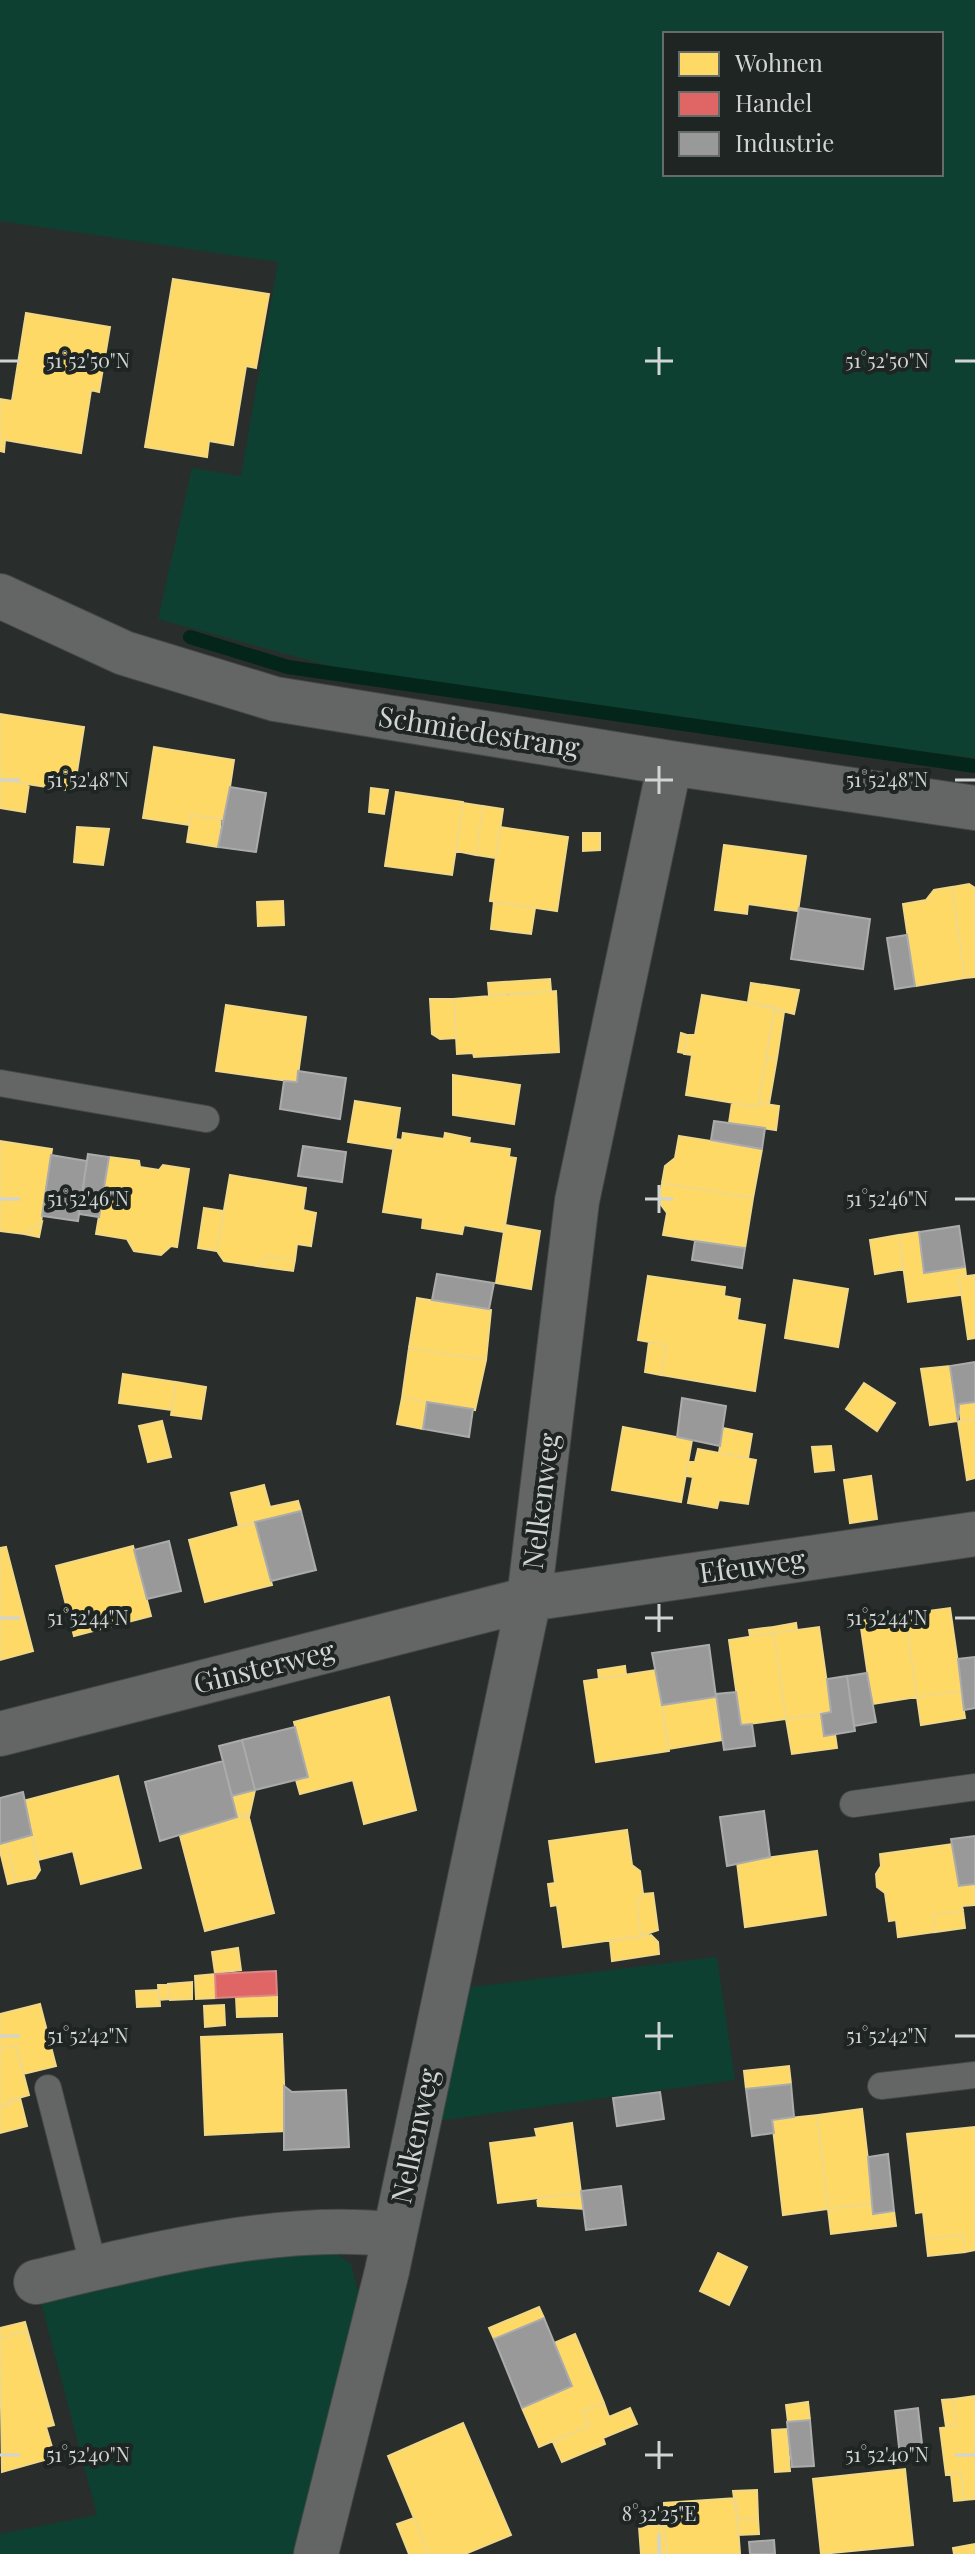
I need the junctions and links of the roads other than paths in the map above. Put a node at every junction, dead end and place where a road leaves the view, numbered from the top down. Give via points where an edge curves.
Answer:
1 (0, 596) edge
2 (670, 763) junction
3 (975, 808) edge
4 (0, 1083) edge
5 (206, 1119) dead end
6 (975, 1534) edge
7 (529, 1599) junction
8 (0, 1734) edge
9 (975, 1787) edge
10 (853, 1804) dead end
11 (975, 2075) edge
12 (881, 2086) dead end
13 (48, 2088) dead end
14 (394, 2235) junction
15 (94, 2268) junction
16 (36, 2282) dead end
17 (316, 2554) edge

1 - 2 street, Schmiedestrang via 124,653 275,699
2 - 3 street, Schmiedestrang
2 - 7 street, Nelkenweg via 577,1201
4 - 5 lane
6 - 7 street, Efeuweg
7 - 8 street, Ginsterweg
7 - 14 street, Nelkenweg
9 - 10 lane
11 - 12 lane
13 - 15 lane
14 - 15 street, Nelkenweg via 358,2230 234,2242
14 - 17 street, Nelkenweg
15 - 16 street, Nelkenweg

